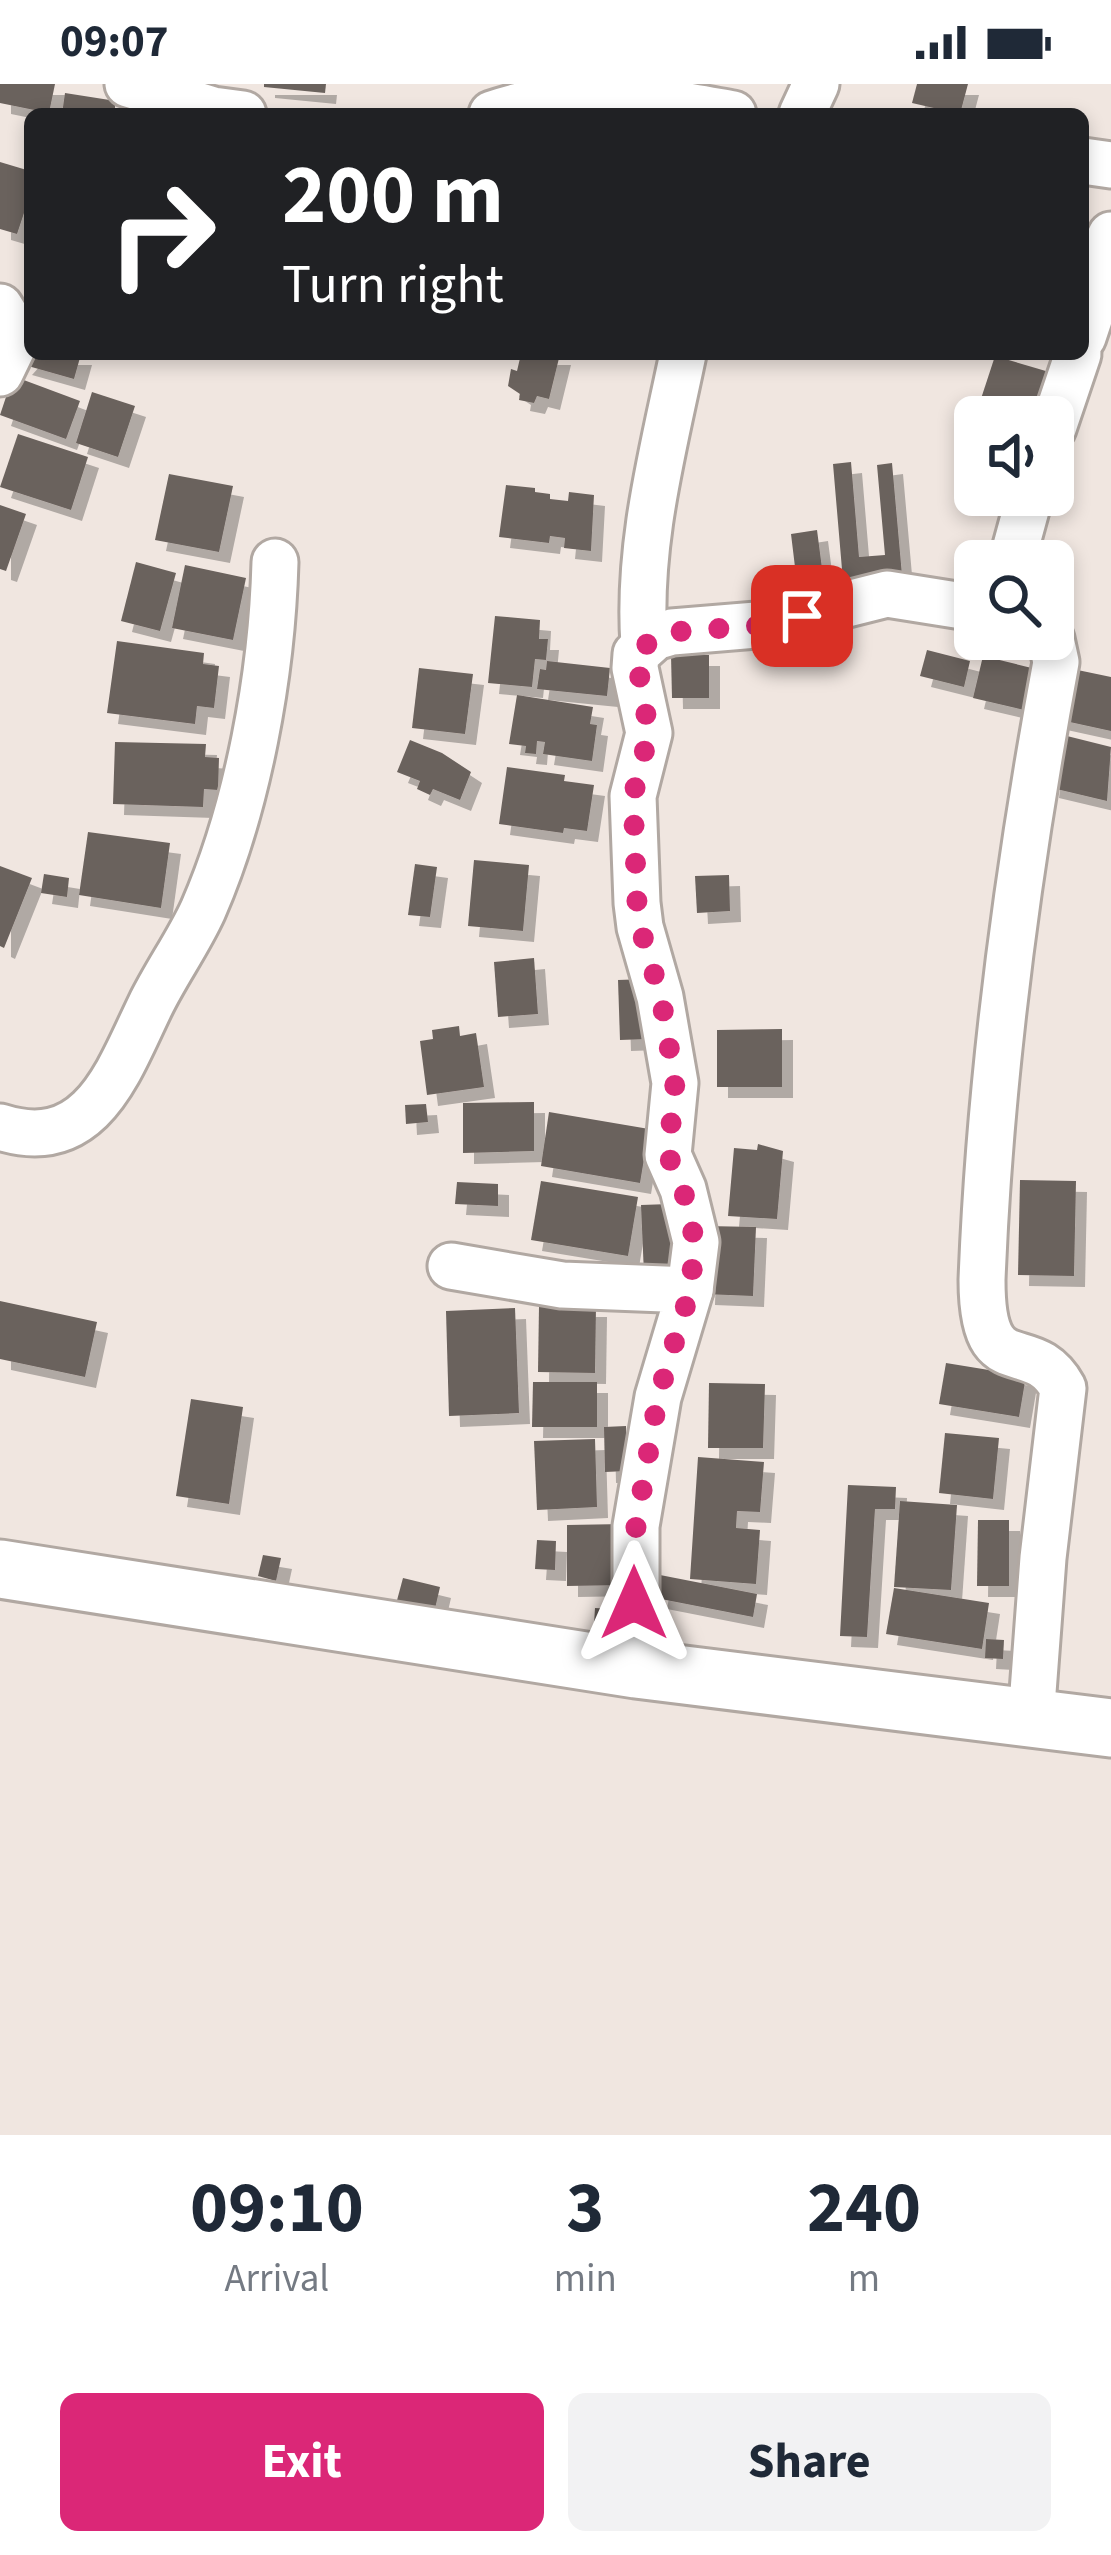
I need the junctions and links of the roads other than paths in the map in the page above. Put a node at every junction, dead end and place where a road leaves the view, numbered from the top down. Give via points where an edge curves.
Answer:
1 (128, 84) edge
2 (224, 103) edge
3 (509, 108) edge
4 (688, 108) edge
5 (1111, 235) edge
6 (1089, 282) edge
7 (1089, 282) edge
8 (0, 307) edge
9 (1089, 320) edge
10 (682, 360) edge
11 (1076, 360) edge
12 (0, 373) edge
13 (1064, 396) edge
14 (274, 562) dead end
15 (954, 604) edge
16 (644, 645) junction
17 (1056, 660) edge
18 (0, 1127) edge
19 (451, 1266) dead end
20 (690, 1291) junction
21 (0, 1569) edge
22 (636, 1669) junction
23 (1031, 1719) junction
24 (1111, 1728) edge

1 - 2 street
3 - 4 street via 615,93
5 - 7 street
6 - 9 street
8 - 12 street via 18,336
10 - 16 street via 651,494 640,595
11 - 13 street
14 - 18 street via 273,631 243,785 202,910 114,1083 75,1125 51,1133
15 - 16 street via 887,593 768,625 672,632
16 - 20 street via 635,668 649,733 633,796 637,903 675,1083 668,1155 695,1242
17 - 23 street via 1001,1009 982,1280 990,1340 1039,1364 1064,1388
19 - 20 street via 562,1285
20 - 22 street via 658,1397 636,1526
21 - 22 main road
22 - 23 main road
23 - 24 main road

